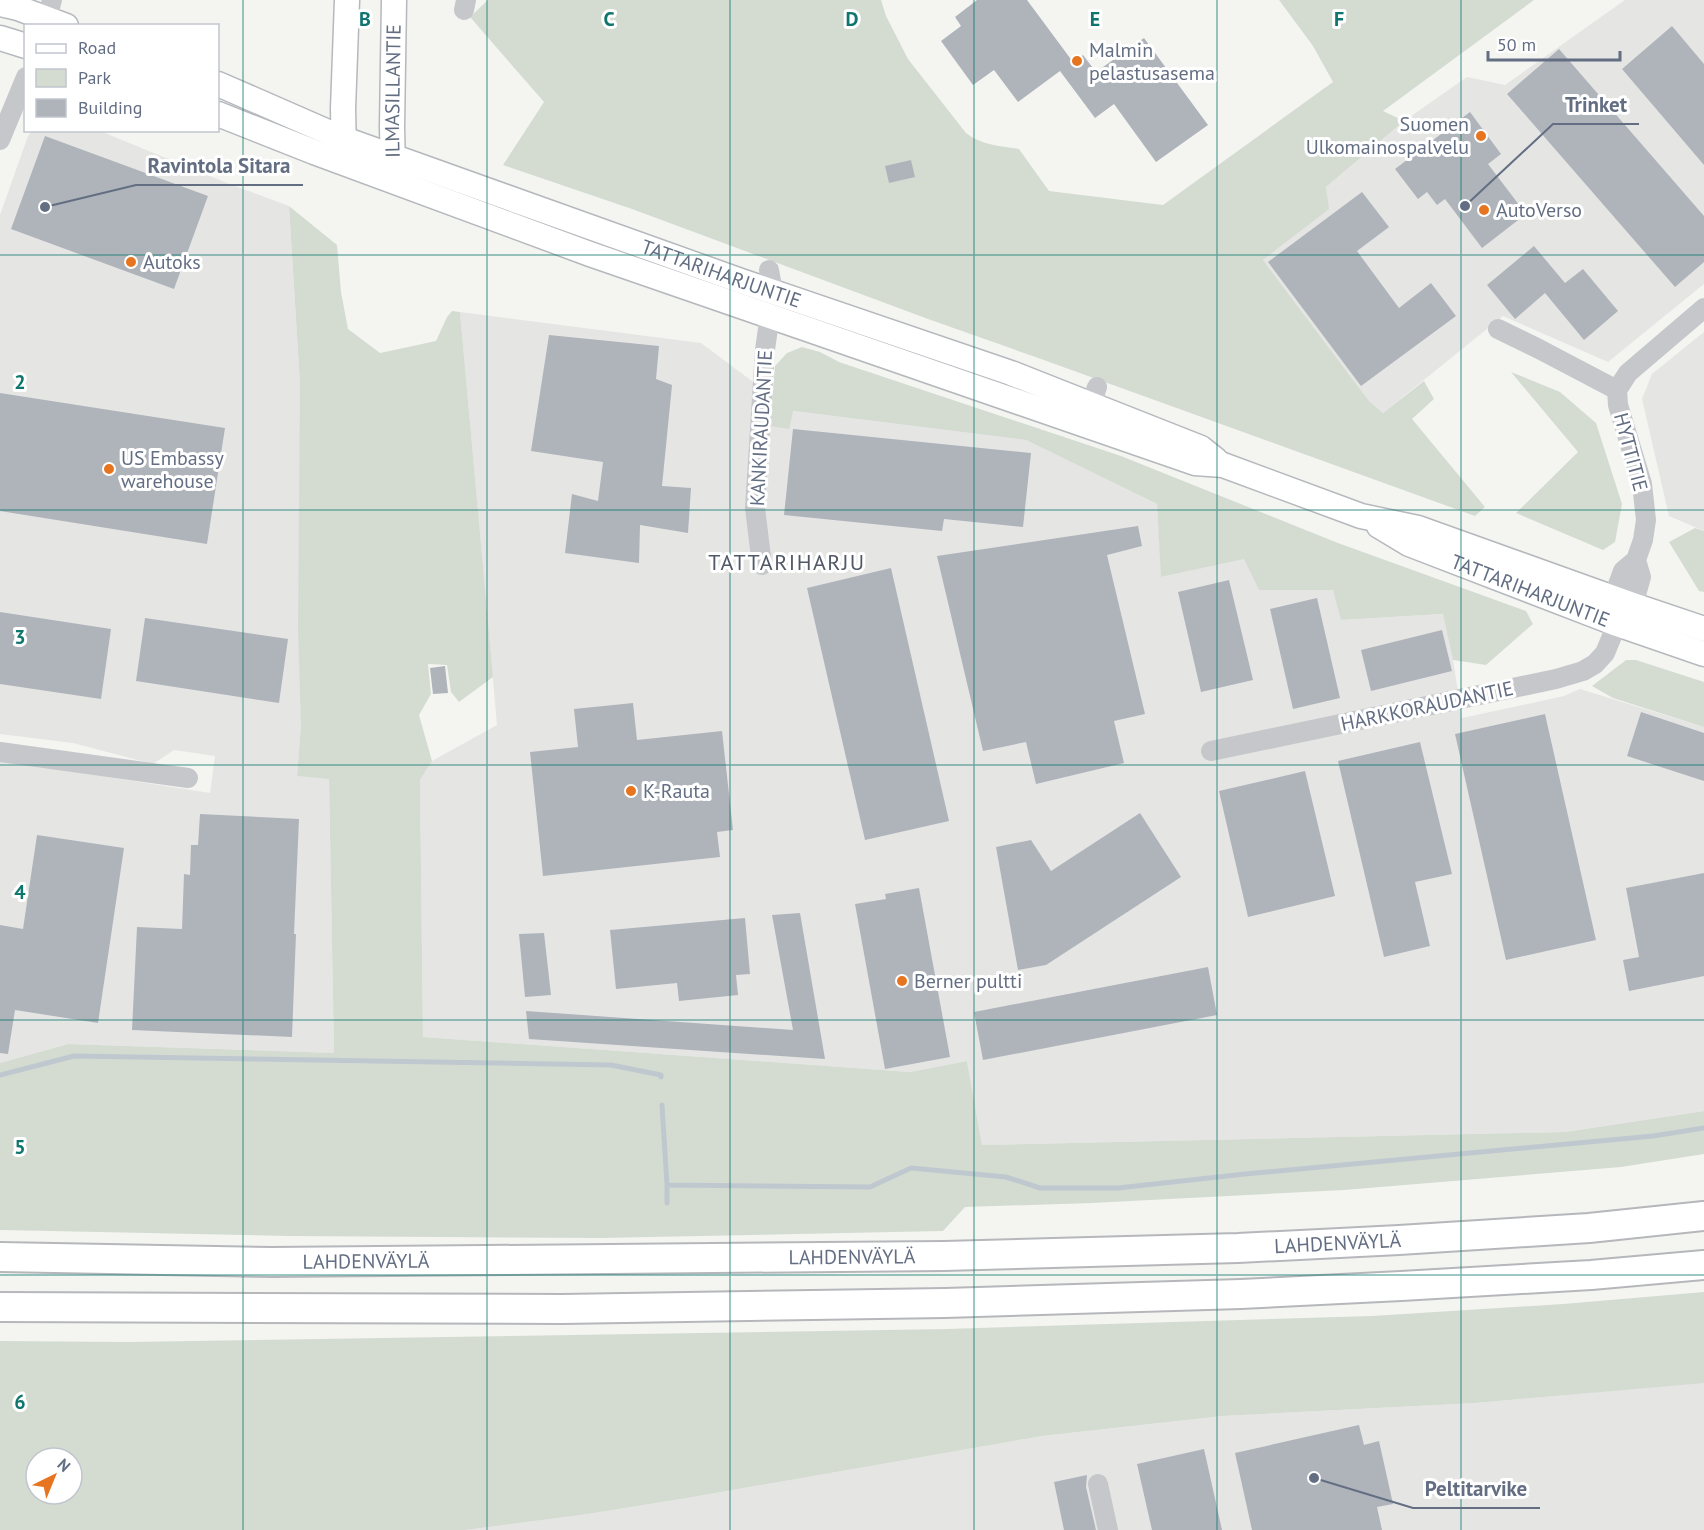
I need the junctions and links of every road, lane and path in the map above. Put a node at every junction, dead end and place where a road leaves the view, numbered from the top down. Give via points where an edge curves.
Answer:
1 (347, 0) edge
2 (394, 0) edge
3 (0, 4) edge
4 (53, 18) edge
5 (0, 38) edge
6 (24, 45) edge
7 (24, 82) edge
8 (219, 84) edge
9 (219, 114) edge
10 (344, 139) junction
11 (0, 140) edge
12 (393, 156) junction
13 (344, 163) junction
14 (394, 181) junction
15 (771, 292) junction
16 (1704, 308) edge
17 (1498, 329) dead end
18 (1617, 390) junction
19 (1362, 516) junction
20 (762, 565) dead end
21 (1623, 602) junction
22 (1617, 624) junction
23 (1704, 629) edge
24 (1704, 654) edge
25 (1211, 751) dead end
26 (0, 752) edge
27 (188, 778) dead end
28 (1704, 1216) edge
29 (0, 1256) edge
30 (1704, 1265) edge
31 (0, 1307) edge
32 (1098, 1484) dead end
33 (1108, 1530) edge

1 - 10 main road
2 - 12 main road, ILMASILLANTIE
3 - 4 main road
5 - 6 main road
7 - 11 street
8 - 10 main road, TATTARIHARJUNTIE
9 - 13 main road, TATTARIHARJUNTIE
10 - 12 main road, TATTARIHARJUNTIE
10 - 13 main road
12 - 14 main road, ILMASILLANTIE
12 - 15 main road, TATTARIHARJUNTIE
13 - 14 main road, TATTARIHARJUNTIE
14 - 15 main road, TATTARIHARJUNTIE via 590,254
15 - 19 main road, TATTARIHARJUNTIE via 1011,373 1090,406 1195,463 1223,465
15 - 20 street, KANKIRAUDANTIE via 755,508
16 - 18 street, HYTTITIE via 1628,373
17 - 18 street
18 - 21 street, HYTTITIE via 1642,484 1646,520 1636,560 1641,578
19 - 21 main road, TATTARIHARJUNTIE via 1418,528
19 - 22 main road, TATTARIHARJUNTIE via 1409,544
21 - 22 street, HYTTITIE
21 - 23 main road, TATTARIHARJUNTIE
22 - 24 main road, TATTARIHARJUNTIE
22 - 25 street, HARKKORAUDANTIE via 1605,653 1583,671
26 - 27 street
28 - 29 highway, LAHDENVÄYLÄ via 1399,1240 944,1256 284,1262
30 - 31 highway via 1241,1294 945,1303 562,1309
32 - 33 street

